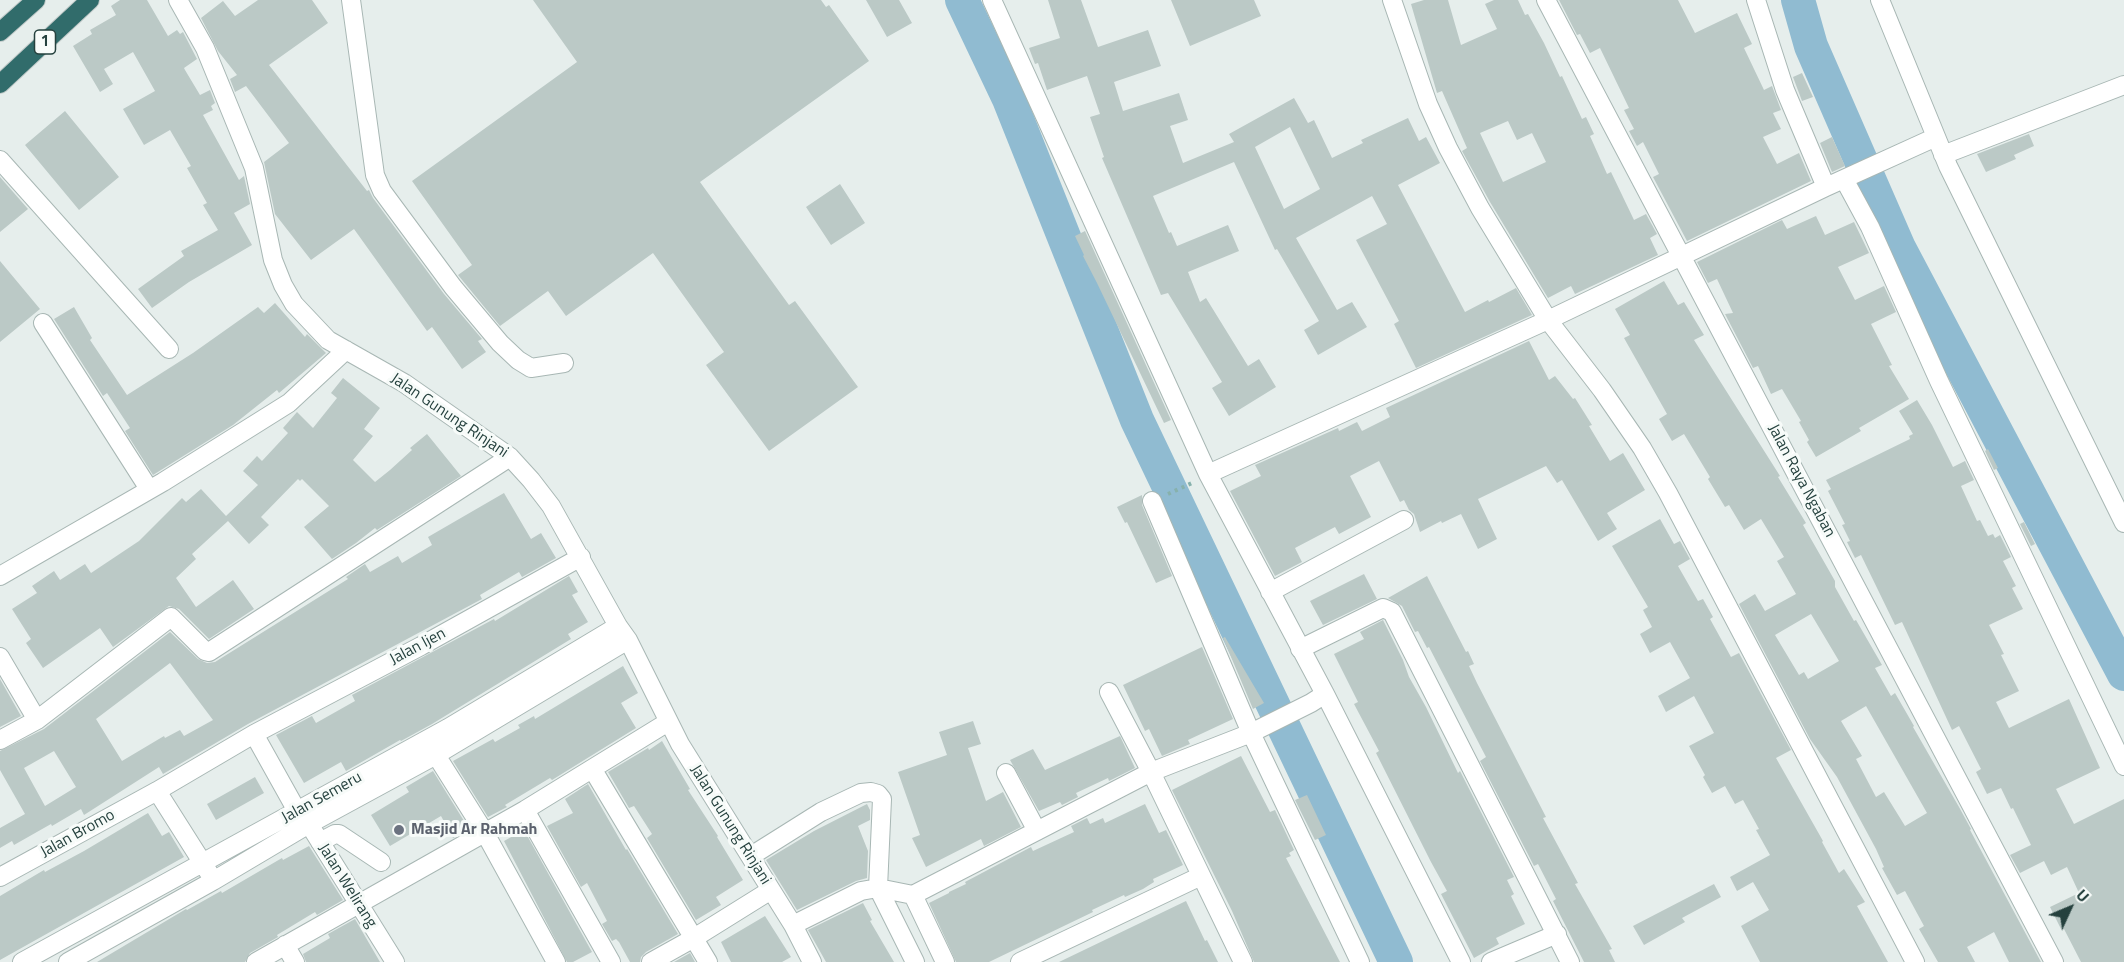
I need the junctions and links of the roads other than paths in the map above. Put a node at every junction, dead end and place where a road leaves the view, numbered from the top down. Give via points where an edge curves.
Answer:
1 (36, 0) edge
2 (90, 0) edge
3 (177, 0) edge
4 (351, 0) edge
5 (992, 0) edge
6 (1392, 0) edge
7 (1546, 0) edge
8 (1756, 0) edge
9 (1880, 0) edge
10 (0, 32) edge
11 (0, 84) edge
12 (2124, 85) edge
13 (1936, 137) junction
14 (1943, 155) junction
15 (0, 160) edge
16 (1848, 177) junction
17 (1826, 187) junction
18 (1682, 255) junction
19 (1548, 320) junction
20 (43, 323) dead end
21 (169, 349) dead end
22 (346, 350) junction
23 (564, 363) dead end
24 (510, 457) junction
25 (1208, 474) junction
26 (149, 489) junction
27 (1156, 499) road end
28 (1404, 520) dead end
29 (2124, 523) edge
30 (581, 557) junction
31 (0, 576) edge
32 (1270, 592) junction
33 (623, 633) junction
34 (1300, 649) junction
35 (0, 657) edge
36 (1108, 692) dead end
37 (1318, 698) junction
38 (37, 720) junction
39 (668, 722) junction
40 (1251, 733) junction
41 (254, 734) junction
42 (0, 740) edge
43 (436, 755) junction
44 (2124, 766) edge
45 (593, 770) junction
46 (1150, 772) junction
47 (1006, 773) dead end
48 (157, 790) junction
49 (525, 810) junction
50 (303, 818) junction
51 (1037, 831) junction
52 (485, 833) junction
53 (320, 842) junction
54 (751, 856) junction
55 (381, 862) dead end
56 (203, 863) junction
57 (1201, 876) junction
58 (0, 877) edge
59 (213, 881) junction
60 (878, 888) junction
61 (771, 890) junction
62 (913, 895) junction
63 (359, 903) junction
64 (793, 925) junction
65 (76, 934) junction
66 (1557, 934) junction
67 (694, 938) junction
68 (285, 945) junction
69 (88, 957) edge
70 (603, 960) edge
71 (22, 962) edge
72 (68, 962) edge
73 (256, 962) edge
74 (295, 962) edge
75 (395, 962) edge
76 (556, 962) edge
77 (651, 962) edge
78 (708, 962) edge
79 (812, 962) edge
80 (915, 962) edge
81 (945, 962) edge
82 (1020, 962) edge
83 (1243, 962) edge
84 (1360, 962) edge
85 (1461, 962) edge
86 (1491, 962) edge
87 (1570, 962) edge
88 (1915, 962) edge
89 (2054, 962) edge

1 - 10 highway, 1
2 - 11 highway, 1
3 - 22 street, Jalan Gunung Rinjani via 205,48 254,168 273,260 283,285 304,316 328,340
4 - 23 street via 375,175 382,190 453,287 506,349 531,368
5 - 25 street
6 - 19 street via 1428,104 1448,148
7 - 18 street, Jalan Raya Ngaban
8 - 17 street via 1785,90
9 - 13 street
12 - 14 street
13 - 14 street
13 - 16 street
14 - 29 street
15 - 21 street
16 - 17 street
16 - 44 street via 1939,381
17 - 18 street
18 - 19 street
18 - 89 street, Jalan Raya Ngaban
19 - 25 street
19 - 88 street via 1602,390 1663,484
20 - 26 street
22 - 24 street, Jalan Gunung Rinjani via 404,383
22 - 26 street via 289,402
24 - 30 street, Jalan Gunung Rinjani via 551,506
24 - 38 street via 209,652 171,617
25 - 32 street
26 - 31 street
27 - 40 street
28 - 32 street
30 - 33 street, Jalan Gunung Rinjani
30 - 41 street, Jalan Ijen
32 - 34 street
33 - 39 street, Jalan Gunung Rinjani
33 - 43 street, Jalan Semeru
33 - 50 street, Jalan Semeru via 448,728
34 - 37 street
34 - 66 street via 1383,608 1392,612
35 - 38 street
36 - 46 street
37 - 40 street
37 - 85 street
38 - 42 street
39 - 45 street
39 - 54 street, Jalan Gunung Rinjani
40 - 46 street
40 - 84 street
41 - 48 street, Jalan Ijen
41 - 50 street
43 - 50 street, Jalan Semeru
43 - 52 street
45 - 49 street
45 - 67 street
46 - 51 street
46 - 57 street
47 - 51 street
48 - 56 street
48 - 58 street, Jalan Bromo
49 - 52 street
49 - 70 street
50 - 53 street, Jalan Welirang
50 - 56 street, Jalan Semeru
50 - 59 street, Jalan Semeru
51 - 62 street
52 - 63 street
52 - 76 street
53 - 55 street via 339,834
53 - 63 street, Jalan Welirang
54 - 60 street via 821,812 871,792 882,799
54 - 61 street, Jalan Gunung Rinjani
56 - 59 street
56 - 65 street, Jalan Semeru
57 - 82 street
57 - 83 street
59 - 69 street, Jalan Semeru
60 - 62 street
60 - 64 street via 861,891
60 - 80 street
61 - 64 street, Jalan Gunung Rinjani
61 - 67 street
62 - 81 street
63 - 68 street
63 - 75 street, Jalan Welirang
64 - 79 street, Jalan Gunung Rinjani
65 - 69 street
65 - 71 street, Jalan Semeru
66 - 86 street
66 - 87 street
67 - 77 street
67 - 78 street
68 - 73 street
68 - 74 street
69 - 72 street, Jalan Semeru

